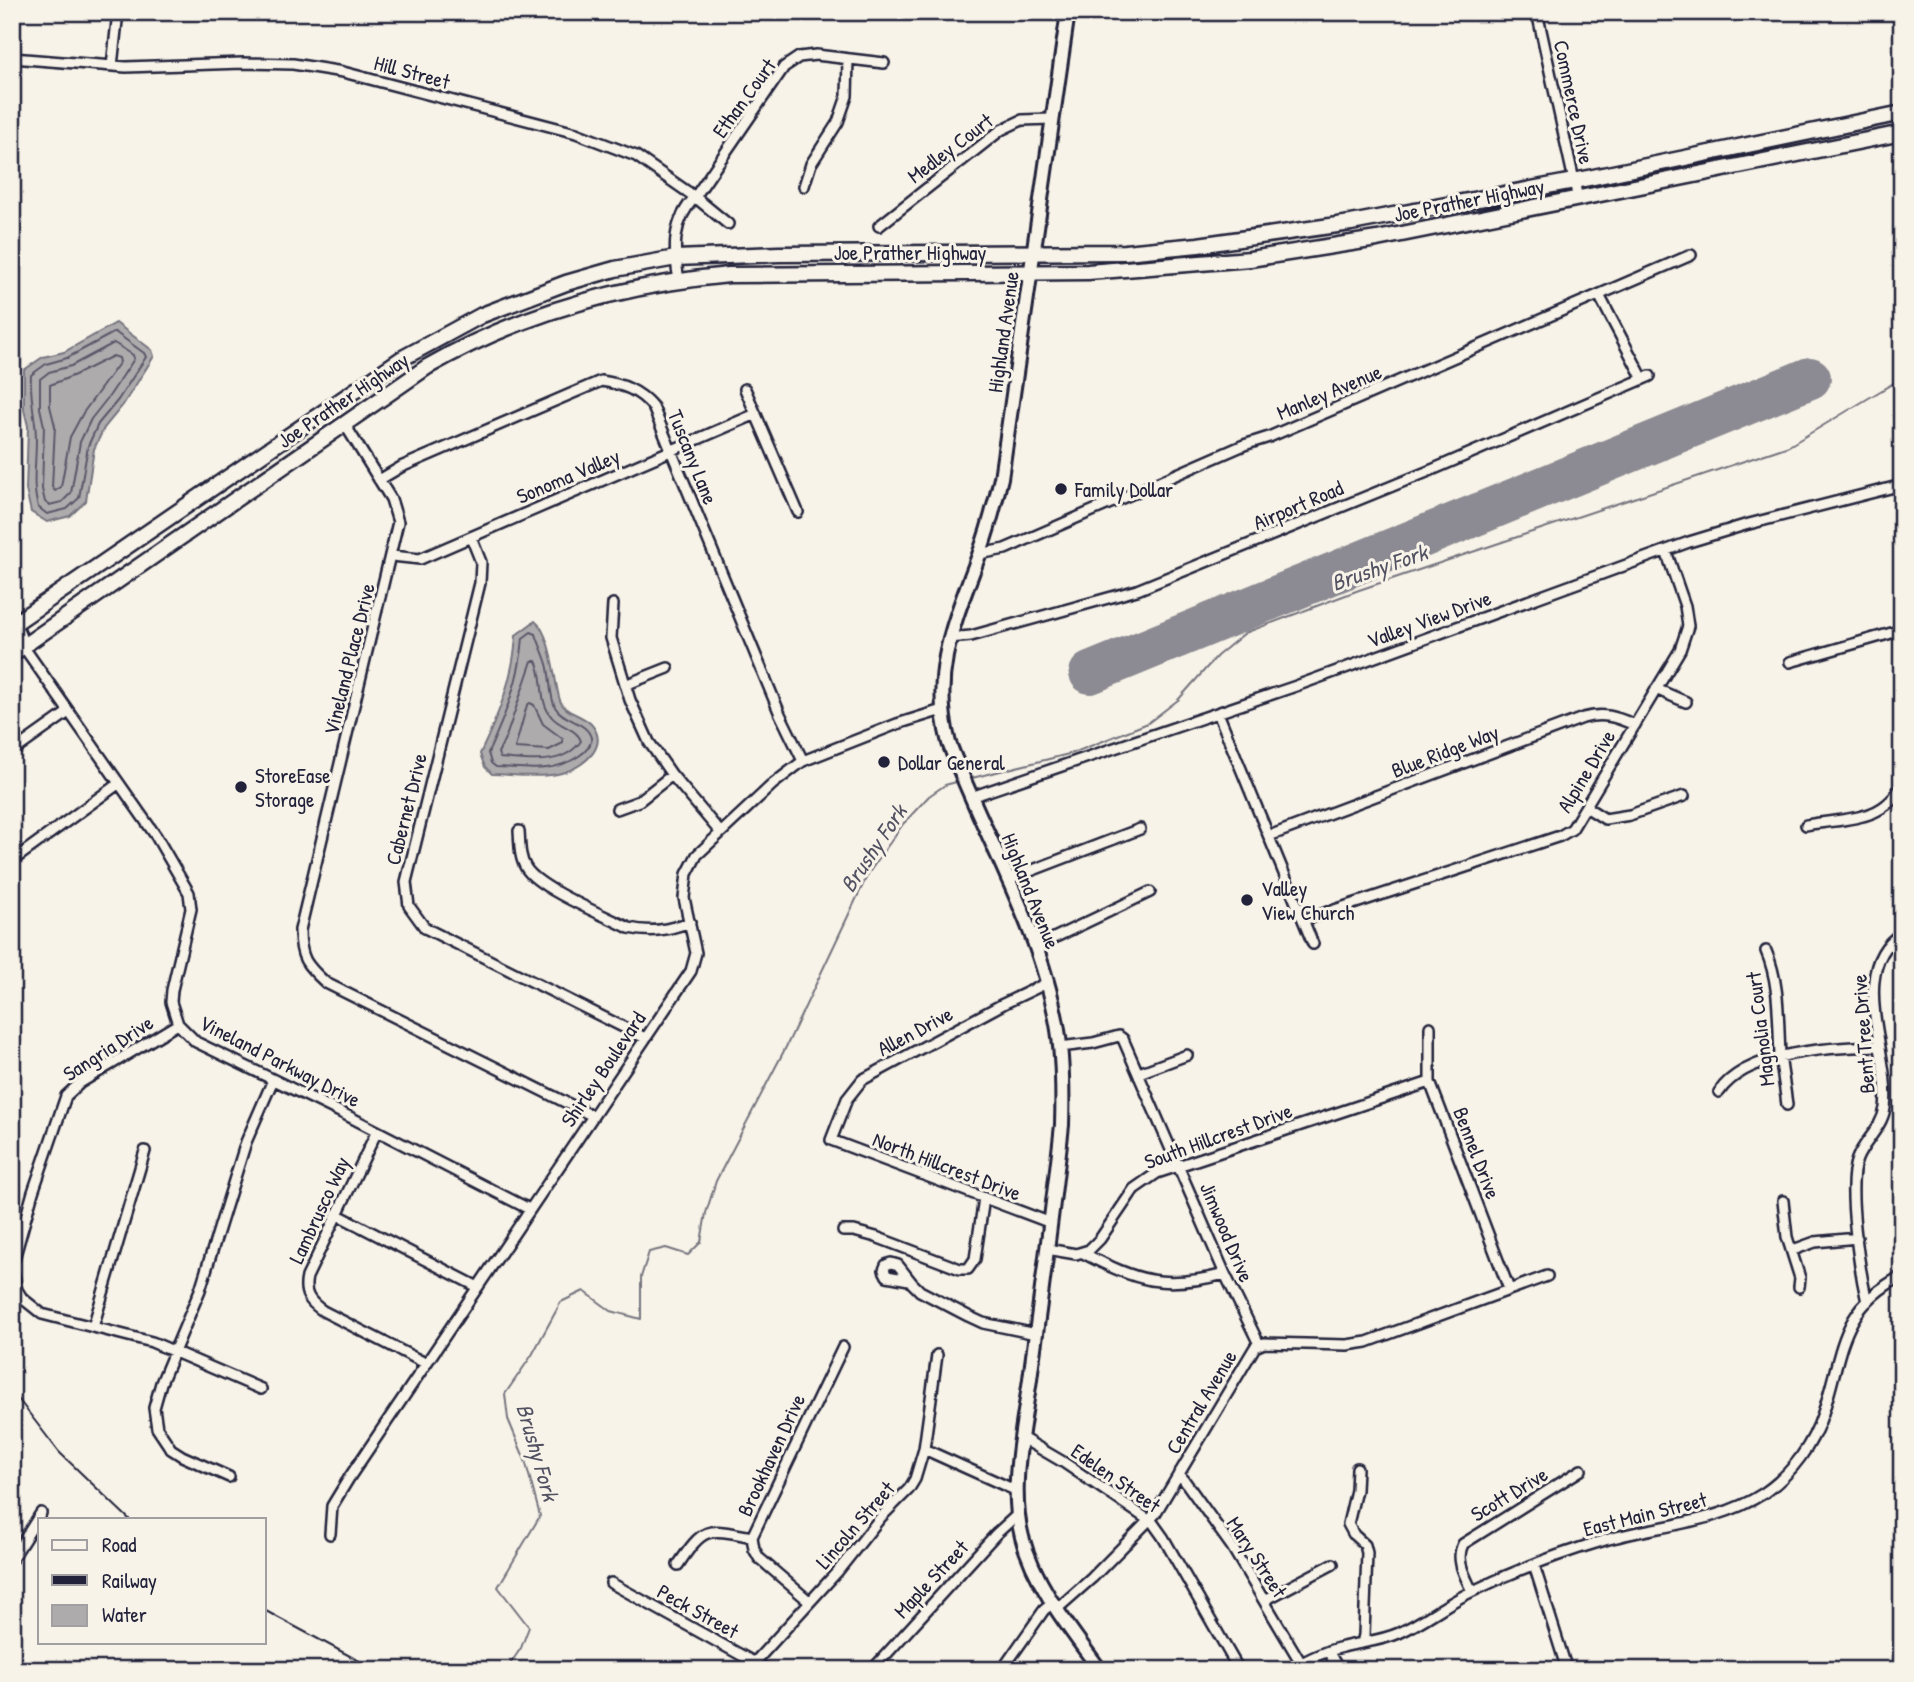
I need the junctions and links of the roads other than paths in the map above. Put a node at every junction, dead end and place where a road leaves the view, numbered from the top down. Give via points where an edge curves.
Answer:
1 (118, 12) edge
2 (153, 12) edge
3 (1068, 12) edge
4 (1537, 12) edge
5 (194, 13) edge
6 (12, 58) edge
7 (848, 59) junction
8 (884, 63) dead end
9 (113, 66) junction
10 (1902, 113) edge
11 (1051, 120) junction
12 (1902, 133) edge
13 (1574, 181) junction
14 (804, 186) dead end
15 (695, 197) junction
16 (1578, 199) junction
17 (728, 225) dead end
18 (879, 226) dead end
19 (1033, 253) junction
20 (1690, 256) dead end
21 (676, 258) junction
22 (1030, 273) junction
23 (679, 279) junction
24 (1599, 295) junction
25 (745, 389) dead end
26 (755, 414) junction
27 (344, 423) junction
28 (671, 451) junction
29 (379, 480) junction
30 (1902, 485) edge
31 (797, 512) dead end
32 (471, 537) junction
33 (1666, 551) junction
34 (979, 554) junction
35 (392, 556) junction
36 (613, 604) dead end
37 (1902, 631) edge
38 (14, 634) edge
39 (949, 638) junction
40 (1790, 662) dead end
41 (668, 668) dead end
42 (625, 685) junction
43 (1656, 689) junction
44 (1686, 702) dead end
45 (942, 710) junction
46 (68, 713) junction
47 (1218, 713) junction
48 (1634, 725) junction
49 (12, 752) edge
50 (803, 761) junction
51 (672, 775) junction
52 (118, 784) junction
53 (1902, 784) edge
54 (969, 793) junction
55 (1684, 796) dead end
56 (1586, 807) junction
57 (617, 809) dead end
58 (1806, 825) dead end
59 (1140, 829) dead end
60 (520, 831) dead end
61 (720, 832) junction
62 (1269, 836) junction
63 (12, 861) edge
64 (1007, 880) junction
65 (1150, 892) dead end
66 (1304, 920) junction
67 (690, 922) junction
68 (1902, 933) edge
69 (1313, 944) dead end
70 (1034, 947) junction
71 (1766, 951) dead end
72 (1047, 983) junction
73 (178, 1024) junction
74 (1430, 1027) dead end
75 (645, 1038) junction
76 (1879, 1046) junction
77 (1060, 1047) junction
78 (1187, 1055) dead end
79 (1780, 1055) junction
80 (1139, 1073) junction
81 (273, 1080) junction
82 (1430, 1082) junction
83 (1719, 1092) dead end
84 (1787, 1105) dead end
85 (593, 1116) junction
86 (377, 1131) junction
87 (831, 1140) joint
88 (145, 1151) dead end
89 (1179, 1164) junction
90 (984, 1198) junction
91 (1783, 1201) dead end
92 (529, 1209) junction
93 (336, 1214) junction
94 (1051, 1223) junction
95 (842, 1231) dead end
96 (1857, 1238) junction
97 (1047, 1249) junction
98 (1793, 1250) junction
99 (1083, 1252) junction
100 (12, 1267) edge
101 (1225, 1274) junction
102 (1547, 1276) dead end
103 (1902, 1276) edge
104 (909, 1280) dead end
105 (478, 1287) junction
106 (1799, 1287) dead end
107 (1509, 1289) junction
108 (1867, 1302) junction
109 (93, 1327) junction
110 (1036, 1334) junction
111 (1259, 1344) junction
112 (843, 1347) dead end
113 (174, 1352) junction
114 (937, 1355) dead end
115 (425, 1363) junction
116 (261, 1389) dead end
117 (1022, 1438) junction
118 (924, 1449) junction
119 (1357, 1468) dead end
120 (1581, 1470) dead end
121 (1179, 1473) junction
122 (229, 1477) dead end
123 (1017, 1491) junction
124 (41, 1513) dead end
125 (1018, 1514) junction
126 (1150, 1520) junction
127 (330, 1534) dead end
128 (752, 1537) junction
129 (12, 1559) edge
130 (1333, 1564) dead end
131 (1534, 1565) junction
132 (678, 1566) dead end
133 (611, 1583) dead end
134 (1472, 1591) junction
135 (1265, 1600) junction
136 (809, 1601) junction
137 (1056, 1605) junction
138 (1362, 1643) junction
139 (1328, 1651) junction
140 (755, 1662) junction
141 (1301, 1663) junction
142 (768, 1670) edge
143 (872, 1670) edge
144 (1002, 1670) edge
145 (1100, 1670) edge
146 (1239, 1670) edge
147 (1289, 1670) edge
148 (1339, 1670) edge
149 (1567, 1670) edge

1 - 9 street
2 - 5 street
3 - 11 main road, Highland Avenue
4 - 13 street, Commerce Drive
6 - 9 street, Hill Street
7 - 8 street, Ethan Court
7 - 14 street via 847,96 838,122 811,164
7 - 15 street, Ethan Court via 799,57 784,67
9 - 15 street, Hill Street via 293,64 343,72 576,133 636,156
10 - 13 highway, Joe Prather Highway
11 - 18 street, Medley Court via 1022,120 1001,130
11 - 19 main road, Highland Avenue
12 - 16 highway, Joe Prather Highway
13 - 16 street, Commerce Drive
13 - 19 highway, Joe Prather Highway via 1352,223 1198,245
15 - 17 street, Hill Street
15 - 21 street via 675,229
16 - 22 highway, Joe Prather Highway via 1250,260
19 - 21 highway, Joe Prather Highway
19 - 22 main road, Highland Avenue
20 - 24 street, Manley Avenue
21 - 23 street
21 - 38 highway, Joe Prather Highway via 566,283 446,333 401,359
22 - 23 highway, Joe Prather Highway via 764,273
22 - 34 main road, Highland Avenue via 1001,478
23 - 27 highway, Joe Prather Highway via 598,296 512,325 427,367
24 - 34 street, Manley Avenue via 1005,549
24 - 39 street, Airport Road via 1646,378 1138,590
25 - 26 street
26 - 28 street, Sonoma Valley
26 - 31 street
27 - 29 street, Vineland Place Drive
27 - 38 highway, Joe Prather Highway
28 - 29 street, Tuscany Lane via 645,397 601,381
28 - 32 street, Sonoma Valley
28 - 50 street, Tuscany Lane via 779,714
29 - 35 street, Vineland Place Drive via 398,522
30 - 33 street, Valley View Drive via 1745,525
32 - 35 street, Sonoma Valley via 420,559
32 - 75 street, Cabernet Drive via 481,562 480,583 406,883 410,906 425,928
33 - 43 street, Alpine Drive via 1688,626 1680,650
33 - 47 street, Valley View Drive
34 - 39 main road, Highland Avenue
35 - 85 street, Vineland Place Drive via 300,930 300,948 307,967 326,983
36 - 42 street via 611,638
37 - 40 street
38 - 46 street, Vineland Parkway Drive
39 - 45 main road, Highland Avenue
41 - 42 street
42 - 51 street via 649,742
43 - 44 street
43 - 48 street, Alpine Drive
45 - 50 street, Shirley Boulevard
45 - 54 main road, Highland Avenue via 949,743
46 - 49 street
46 - 52 street, Vineland Parkway Drive
47 - 54 street, Valley View Drive
47 - 62 street
48 - 56 street, Alpine Drive
48 - 62 street, Blue Ridge Way via 1613,716 1583,718
50 - 61 street, Shirley Boulevard
51 - 57 street via 639,801
51 - 61 street
52 - 63 street
52 - 73 street, Vineland Parkway Drive via 189,893 191,909 172,990
53 - 58 street via 1889,803 1874,813
54 - 64 main road, Highland Avenue
55 - 56 street via 1605,819
56 - 66 street, Alpine Drive via 1572,829 1560,836
59 - 64 street
60 - 67 street via 526,868 540,883 629,928 663,931
61 - 67 street, Shirley Boulevard via 697,855 687,874 684,898
62 - 66 street
64 - 70 main road, Highland Avenue
65 - 70 street
66 - 69 street
67 - 75 street, Shirley Boulevard via 696,953 691,971
68 - 76 street, Bent Tree Drive via 1882,950 1875,968
70 - 72 main road, Highland Avenue
71 - 79 street, Magnolia Court via 1779,1011
72 - 77 main road, Highland Avenue
72 - 87 street, Allen Drive via 862,1080 847,1098
73 - 81 street, Vineland Parkway Drive via 196,1042
73 - 100 street, Sangria Drive via 66,1096
74 - 82 street, Bennel Drive
75 - 85 street, Shirley Boulevard
76 - 79 street
76 - 96 street, Bent Tree Drive via 1885,1109 1854,1168
77 - 80 street, Jimwood Drive via 1119,1036
77 - 94 main road, Highland Avenue via 1062,1125
78 - 80 street
79 - 83 street via 1725,1083
79 - 84 street, Magnolia Court
80 - 89 street, Jimwood Drive
81 - 86 street, Vineland Parkway Drive
81 - 113 street via 246,1142 200,1290
82 - 89 street, South Hillcrest Drive
82 - 107 street, Bennel Drive
85 - 92 street, Shirley Boulevard
86 - 92 street, Vineland Parkway Drive
86 - 93 street, Lambrusco Way
87 - 90 street, North Hillcrest Drive
88 - 109 street
89 - 99 street, South Hillcrest Drive via 1141,1182 1100,1239
89 - 101 street, Jimwood Drive
90 - 94 street, North Hillcrest Drive
90 - 95 street via 975,1259 968,1269 861,1232
91 - 98 street
92 - 105 street, Shirley Boulevard
93 - 105 street
93 - 115 street, Lambrusco Way via 307,1277 306,1295 323,1311
94 - 97 main road, Highland Avenue
96 - 98 street via 1815,1242
96 - 108 street, Bent Tree Drive
97 - 99 street
97 - 110 main road, Highland Avenue
98 - 106 street
99 - 101 street via 1151,1281 1189,1282
100 - 109 street, Sangria Drive via 17,1290 34,1310
101 - 111 street, Jimwood Drive
102 - 107 street, Central Avenue
103 - 108 street, East Main Street
104 - 110 street via 920,1291 977,1321
105 - 115 street, Shirley Boulevard
107 - 111 street, Central Avenue via 1367,1342
108 - 131 street, East Main Street via 1847,1329 1823,1413 1809,1444 1767,1491 1721,1513 1621,1535
109 - 113 street, Sangria Drive
110 - 117 main road, Highland Avenue
111 - 121 street, Central Avenue
112 - 128 street, Brookhaven Drive
113 - 116 street, Sangria Drive
113 - 122 street via 156,1397 157,1428 176,1453
114 - 118 street, Lincoln Street
115 - 127 street, Shirley Boulevard via 332,1506
117 - 123 main road, Highland Avenue
117 - 126 street, Edelen Street
118 - 123 street
118 - 136 street, Lincoln Street via 909,1489
119 - 138 street via 1348,1520 1367,1553
120 - 134 street, Scott Drive via 1463,1544 1460,1563
121 - 126 street, Central Avenue
121 - 135 street, Mary Street
123 - 125 main road, Highland Avenue
124 - 129 street
125 - 137 main road, Highland Avenue via 1028,1554
125 - 143 street, Maple Street
126 - 137 street, Central Avenue via 1092,1578
126 - 146 street, Edelen Street
128 - 132 street via 708,1532 695,1541
128 - 136 street, Brookhaven Drive via 759,1558
130 - 135 street
131 - 134 street, East Main Street
131 - 149 street
133 - 140 street, Peck Street
134 - 138 street, East Main Street via 1398,1633
135 - 141 street, Mary Street
136 - 140 street, Lincoln Street
137 - 144 street, Central Avenue via 1044,1610
137 - 145 main road, Highland Avenue
138 - 139 street, East Main Street
139 - 141 street, East Main Street
139 - 148 street
140 - 142 street, Peck Street
141 - 147 street, East Main Street

